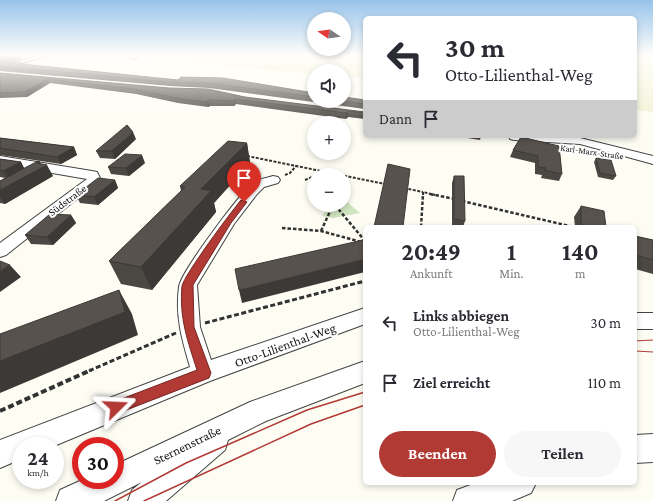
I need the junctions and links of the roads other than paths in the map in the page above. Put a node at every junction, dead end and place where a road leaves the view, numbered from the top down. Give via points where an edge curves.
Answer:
1 (520, 138) edge
2 (650, 159) edge
3 (0, 160) edge
4 (42, 167) junction
5 (24, 177) edge
6 (273, 180) dead end
7 (0, 251) edge
8 (363, 317) edge
9 (637, 321) edge
10 (653, 321) edge
11 (204, 373) junction
12 (363, 373) edge
13 (259, 411) junction
14 (653, 448) edge
15 (637, 449) edge
16 (0, 454) edge
17 (124, 476) edge
18 (515, 485) edge
19 (96, 489) edge
20 (71, 501) edge
21 (143, 501) edge
22 (468, 501) edge

1 - 2 street, Karl-Marx-Straße via 609,157
3 - 4 street, Südstraße
4 - 5 street
4 - 7 street, Südstraße via 92,176 94,180
6 - 11 street via 259,184 252,192 228,222 188,285 189,327
8 - 11 street, Otto-Lilienthal-Weg
9 - 10 street
11 - 16 street, Otto-Lilienthal-Weg
12 - 13 street, Sternenstraße
13 - 17 street, Sternenstraße
13 - 21 street, Sternenstraße via 206,446
14 - 15 street
18 - 22 street
19 - 20 street, Sternenstraße

